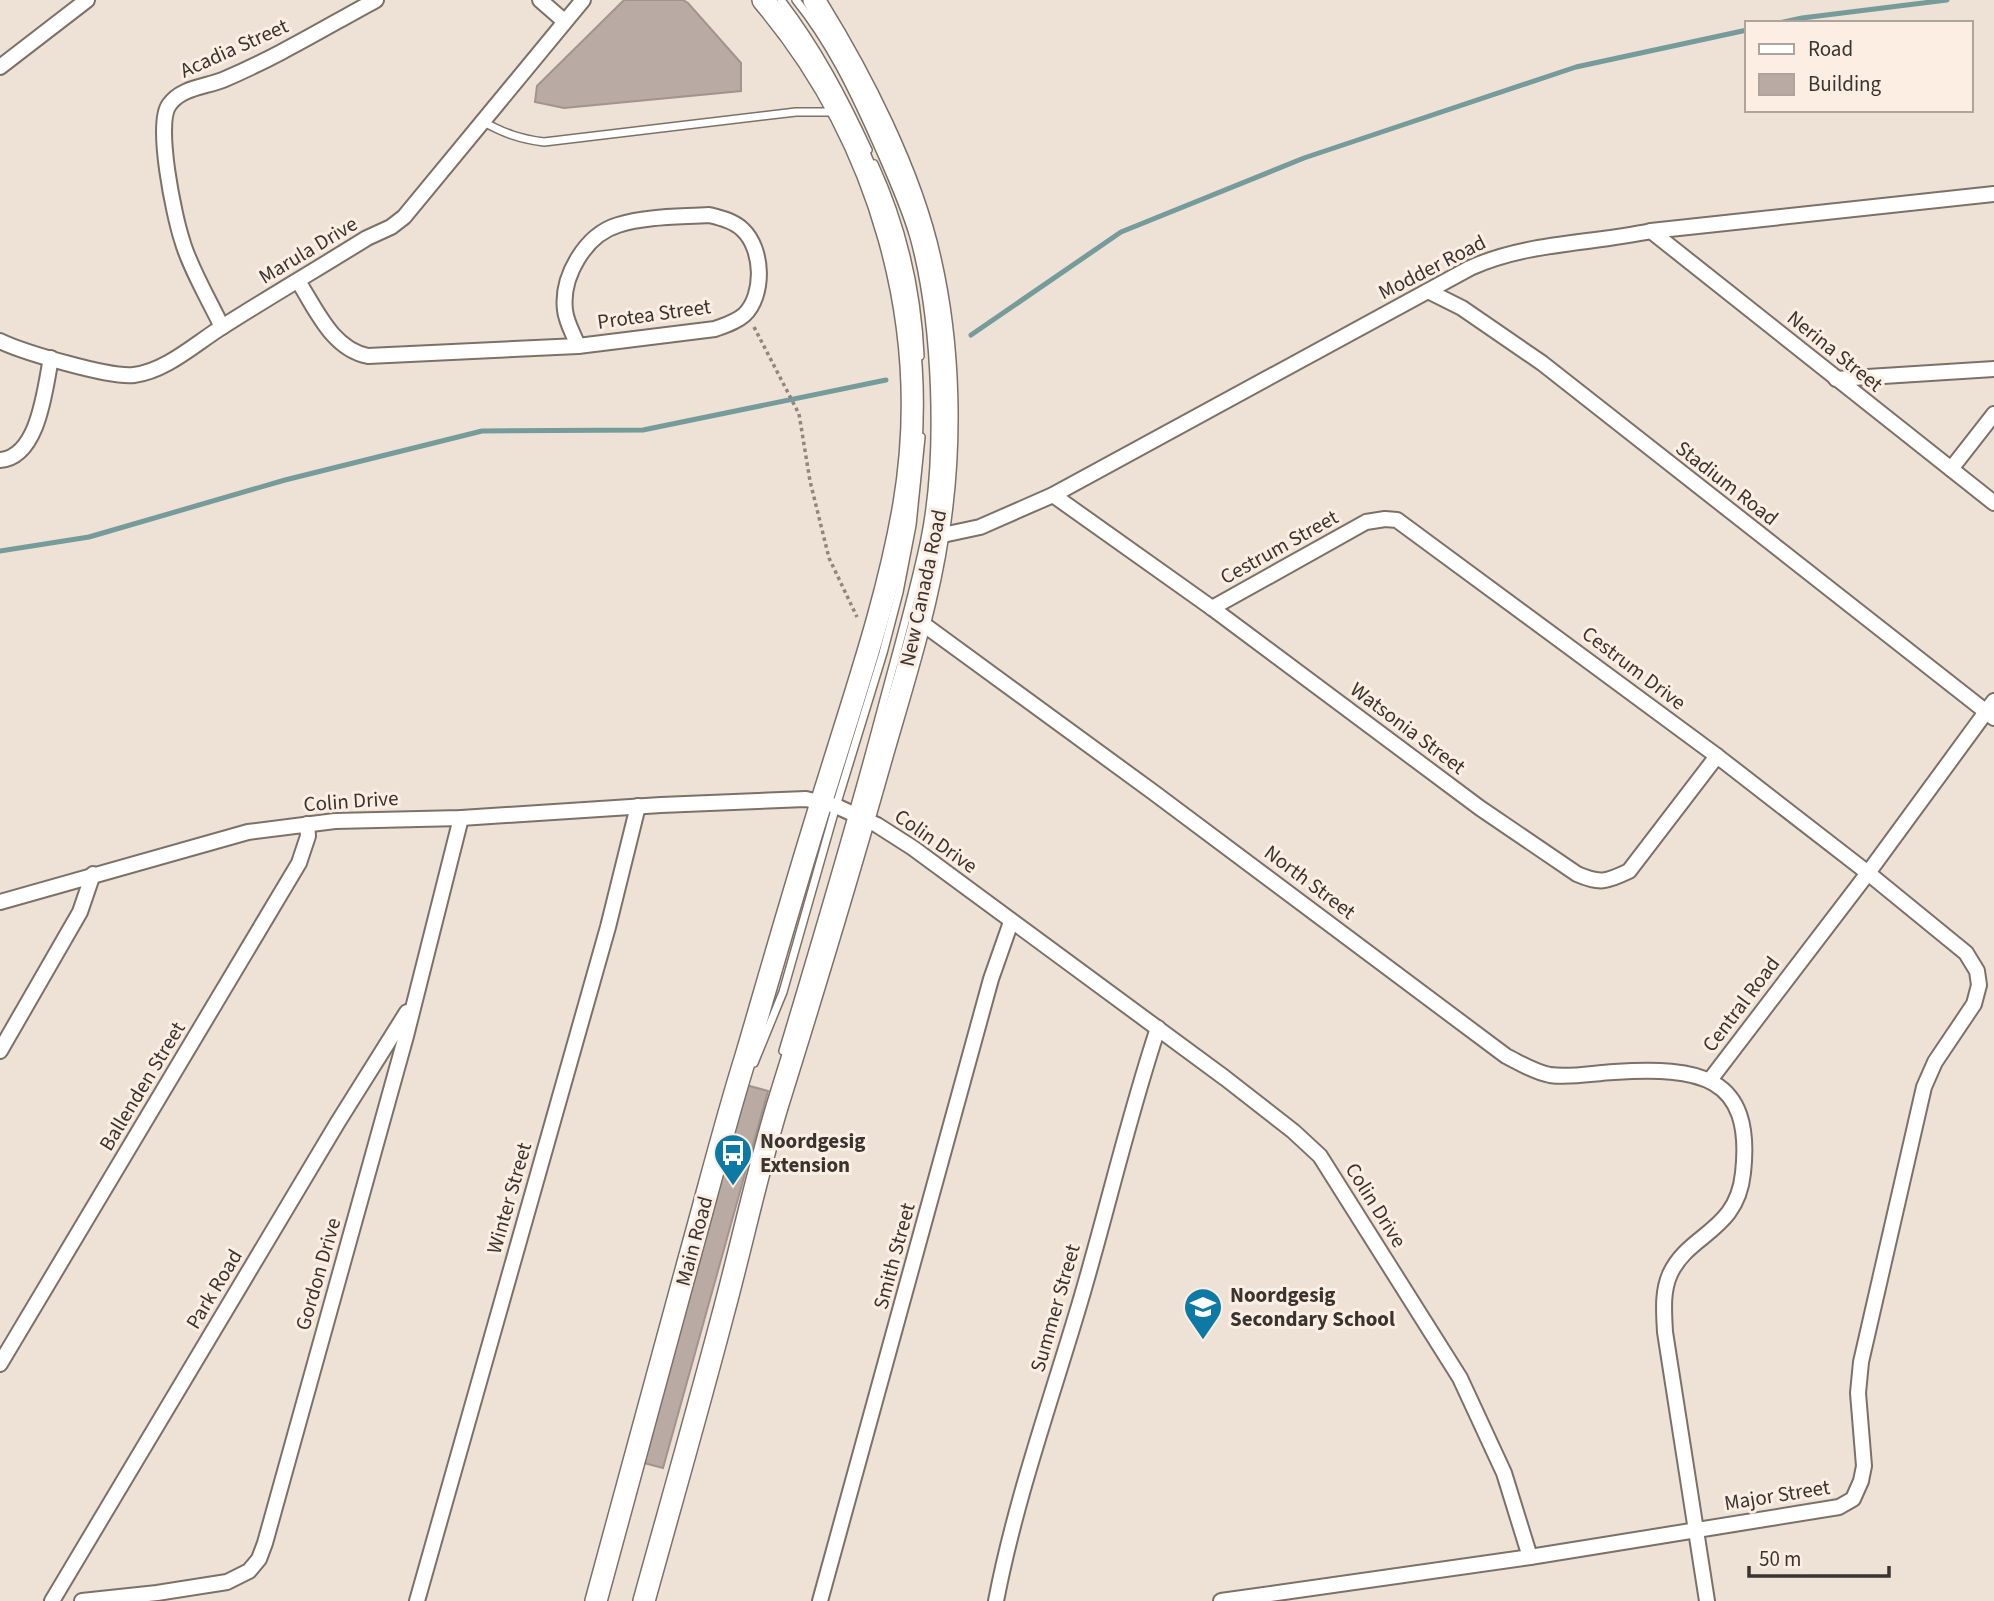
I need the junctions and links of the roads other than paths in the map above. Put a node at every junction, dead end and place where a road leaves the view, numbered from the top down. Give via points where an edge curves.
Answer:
1 (87, 0) edge
2 (376, 0) edge
3 (540, 0) edge
4 (583, 0) edge
5 (763, 0) edge
6 (781, 0) edge
7 (796, 0) edge
8 (814, 0) edge
9 (565, 20) junction
10 (0, 67) edge
11 (839, 113) junction
12 (482, 121) junction
13 (1994, 194) edge
14 (1651, 231) junction
15 (298, 281) junction
16 (1428, 291) junction
17 (222, 327) junction
18 (0, 341) edge
19 (578, 345) junction
20 (51, 358) junction
21 (915, 369) junction
22 (1994, 369) edge
23 (1836, 379) junction
24 (1994, 414) edge
25 (921, 424) dead end
26 (0, 460) edge
27 (1951, 469) junction
28 (1053, 495) junction
29 (1994, 503) edge
30 (1366, 522) joint
31 (938, 536) junction
32 (1212, 608) junction
33 (919, 621) junction
34 (1991, 710) edge
35 (1717, 756) junction
36 (828, 804) junction
37 (638, 806) junction
38 (859, 817) junction
39 (461, 818) junction
40 (307, 824) junction
41 (1868, 873) junction
42 (93, 874) junction
43 (0, 902) edge
44 (1010, 922) junction
45 (415, 1000) junction
46 (1158, 1028) junction
47 (0, 1051) edge
48 (781, 1059) dead end
49 (1710, 1080) junction
50 (0, 1364) edge
51 (1696, 1529) junction
52 (1530, 1557) junction
53 (52, 1601) edge
54 (82, 1601) edge
55 (417, 1601) edge
56 (596, 1601) edge
57 (604, 1601) edge
58 (644, 1601) edge
59 (820, 1601) edge
60 (996, 1601) edge
61 (1221, 1601) edge
62 (1707, 1601) edge

1 - 10 street
2 - 17 street, Acadia Street via 257,66 188,90 166,110 163,141 182,242
3 - 9 street
4 - 9 street, Marula Drive
5 - 11 main road, New Canada Road via 791,34
6 - 21 lane, New Canada Road via 833,78 890,202 914,289
7 - 38 lane, New Canada Road via 857,97 897,187 923,281 933,372 933,464 925,537
8 - 31 main road, New Canada Road via 851,61 903,176 936,289 944,364 946,461
9 - 12 street, Marula Drive
11 - 12 lane via 796,112 544,142 505,134
11 - 21 main road, New Canada Road via 893,245
12 - 15 street, Marula Drive via 404,217
13 - 14 street, Modder Road
14 - 16 street, Modder Road via 1520,250 1482,262
14 - 23 street, Nerina Street
15 - 17 street, Marula Drive
15 - 19 street, Protea Street via 332,333 357,354
16 - 28 street, Modder Road
16 - 34 street, Stadium Road via 1462,308 1542,363
17 - 20 street, Marula Drive via 166,364 134,375
18 - 20 street, Marula Drive
19 - 19 street, Protea Street via 715,329 734,322 747,313 757,293 759,272 745,231 709,215 653,219 617,225 601,233 580,254 569,279 565,312
20 - 26 street via 29,442 19,453
21 - 36 main road, New Canada Road via 904,503
22 - 23 street
23 - 27 street, Nerina Street
24 - 27 street
25 - 36 lane, New Canada Road via 915,503 899,592 874,684
27 - 29 street, Nerina Street
28 - 31 street, Modder Road via 980,527
28 - 32 street, Watsonia Street
30 - 32 street, Cestrum Street
30 - 35 street, Cestrum Drive via 1385,519 1405,524
31 - 33 main road, New Canada Road
32 - 35 street, Watsonia Street via 1480,808 1591,880 1607,881 1629,871
33 - 38 main road, New Canada Road
33 - 49 street, North Street via 1506,1056 1550,1075 1665,1073
34 - 41 street, Central Road
35 - 41 street, Cestrum Drive
36 - 37 street, Colin Drive via 806,799
36 - 38 street, Colin Drive
36 - 56 main road, Main Road via 737,1083
36 - 57 lane, Main Road via 783,992 745,1086
37 - 39 street, Colin Drive
37 - 55 street, Winter Street via 608,927
38 - 44 street, Colin Drive via 890,832
38 - 48 lane
38 - 58 main road
39 - 40 street, Colin Drive
39 - 45 street, Gordon Drive
40 - 42 street, Colin Drive via 248,832
40 - 50 street, Ballenden Street via 299,863
41 - 49 street, Central Road
41 - 51 street, Major Street via 1966,953 1979,985 1974,1004 1924,1087 1861,1362 1861,1481 1853,1499 1839,1507
42 - 43 street, Colin Drive
42 - 47 street via 80,912
44 - 46 street, Colin Drive
44 - 59 street, Smith Street
45 - 53 street, Park Road
45 - 54 street, Gordon Drive via 259,1559 249,1571 227,1582
46 - 52 street, Colin Drive via 1293,1130 1320,1156 1460,1378 1504,1473
46 - 60 street, Summer Street via 1024,1484
49 - 51 street, Central Road via 1735,1101 1743,1121 1742,1181 1732,1209 1675,1266 1665,1287 1664,1308
51 - 52 street, Major Street
51 - 62 street, Central Road
52 - 61 street, Major Street

